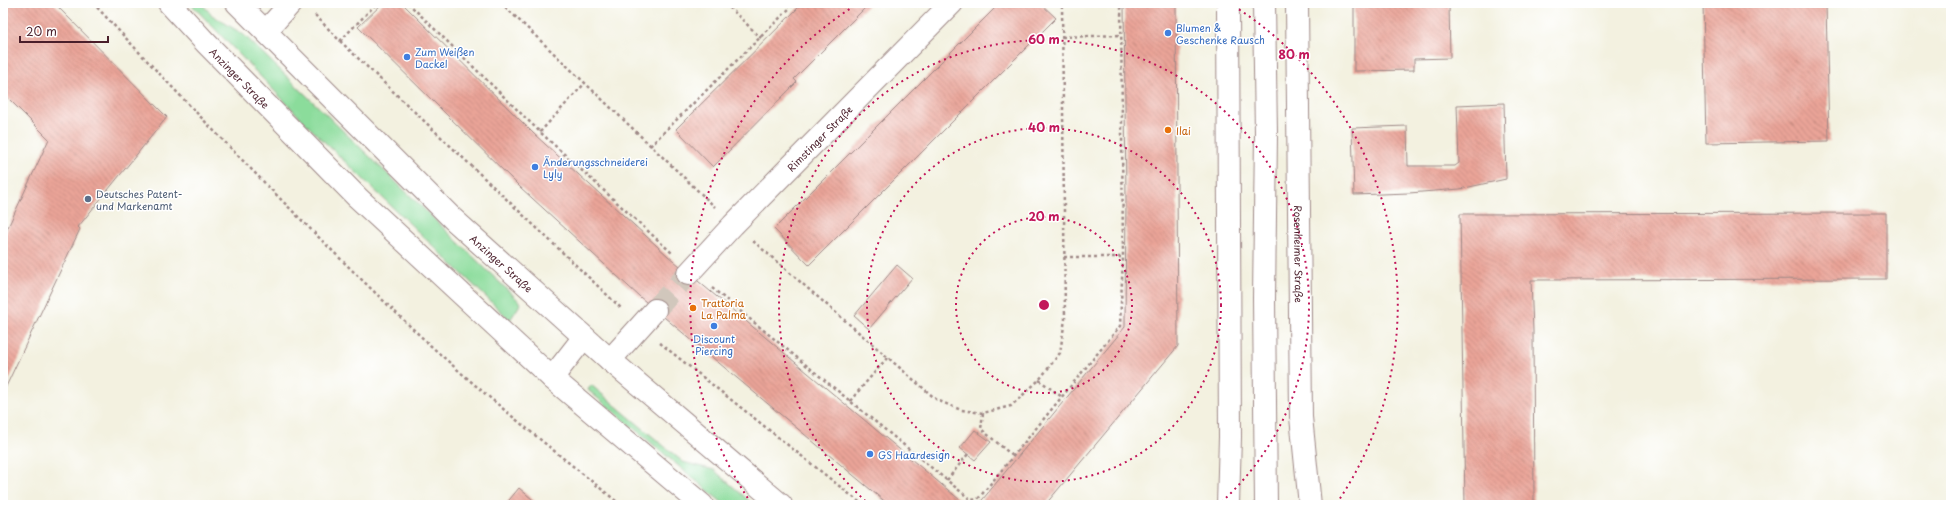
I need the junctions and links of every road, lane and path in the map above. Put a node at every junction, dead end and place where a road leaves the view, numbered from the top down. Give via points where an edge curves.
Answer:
1 (93, 3) edge
2 (170, 3) edge
3 (237, 3) edge
4 (291, 3) edge
5 (377, 3) edge
6 (408, 3) edge
7 (501, 3) edge
8 (725, 3) edge
9 (795, 3) edge
10 (952, 3) edge
11 (1062, 3) edge
12 (1121, 3) edge
13 (1228, 3) edge
14 (1264, 3) edge
15 (1296, 3) edge
16 (314, 14) dead end
17 (266, 31) junction
18 (1121, 35) junction
19 (1062, 37) junction
20 (761, 38) junction
21 (340, 41) junction
22 (585, 83) junction
23 (540, 132) junction
24 (650, 146) junction
25 (734, 224) junction
26 (1123, 256) junction
27 (1064, 257) junction
28 (690, 272) junction
29 (655, 310) tunnel mouth
30 (1951, 321) edge
31 (640, 326) junction
32 (584, 337) junction
33 (888, 358) junction
34 (610, 360) junction
35 (552, 378) junction
36 (1039, 380) junction
37 (1062, 397) junction
38 (850, 401) junction
39 (983, 413) junction
40 (968, 454) dead end
41 (1014, 457) junction
42 (1951, 457) edge
43 (947, 480) junction
44 (621, 505) edge
45 (702, 505) edge
46 (781, 505) edge
47 (863, 505) edge
48 (1228, 505) edge
49 (1266, 505) edge
50 (1310, 505) edge

1 - 44 path via 263,183 431,345 517,421
2 - 35 main road, Anzinger Straße via 357,197
3 - 17 main road, Anzinger Straße
4 - 17 main road
5 - 21 path
6 - 23 path
7 - 22 path
8 - 20 path
9 - 20 path
10 - 25 main road, Rimstinger Straße
11 - 19 path
12 - 18 path
13 - 48 main road
14 - 49 main road
15 - 50 main road, Rosenheimer Straße via 1301,417
16 - 21 path
17 - 32 main road, Anzinger Straße via 453,219
18 - 19 path
18 - 26 path
19 - 27 path
20 - 24 path
21 - 31 path
22 - 23 path
22 - 24 path
23 - 28 path
24 - 25 path
25 - 28 main road, Rimstinger Straße
25 - 33 path
26 - 27 path
26 - 37 path via 1120,326
27 - 36 path via 1065,319 1060,353
28 - 38 path
29 - 31 main road
30 - 42 path
31 - 34 main road
31 - 47 path
32 - 34 main road, Anzinger Straße
32 - 35 main road
33 - 38 path
33 - 39 path via 937,400 961,410
34 - 46 main road, Anzinger Straße
35 - 45 main road, Anzinger Straße
36 - 37 path
36 - 39 path via 1011,406
37 - 41 path
38 - 43 path
39 - 41 path via 981,429
40 - 43 path
41 - 43 path via 978,499 971,500

